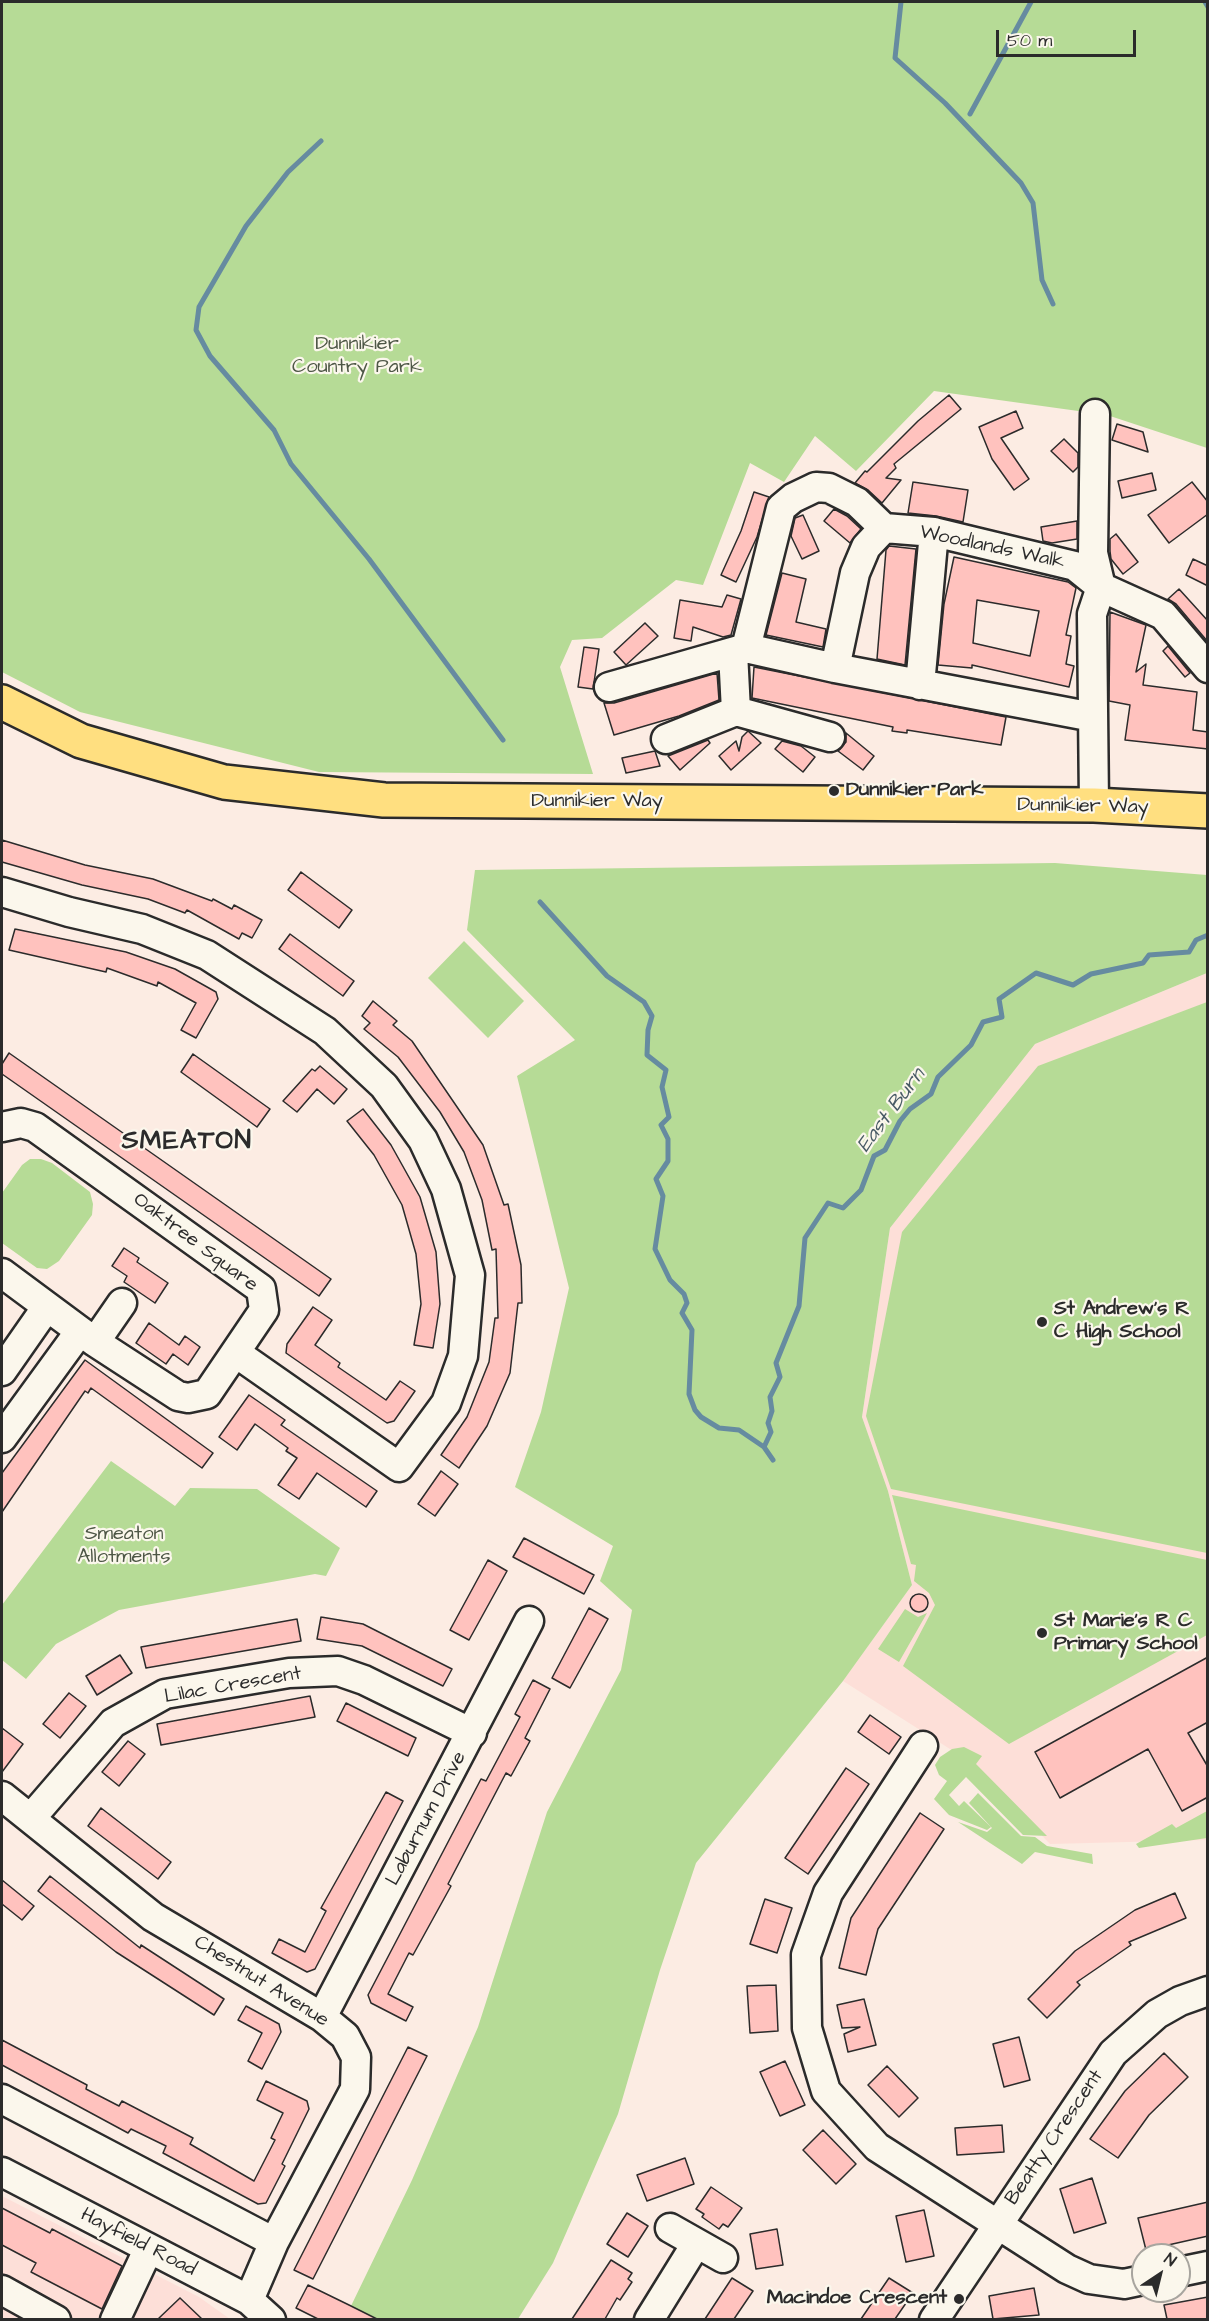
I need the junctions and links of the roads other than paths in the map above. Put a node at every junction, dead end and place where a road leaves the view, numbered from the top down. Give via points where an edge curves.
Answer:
1 (1095, 414) dead end
2 (884, 528) junction
3 (934, 532) junction
4 (1101, 587) junction
5 (740, 650) junction
6 (835, 668) junction
7 (1208, 668) edge
8 (920, 685) junction
9 (609, 687) dead end
10 (2, 702) edge
11 (736, 711) junction
12 (1094, 717) junction
13 (830, 737) dead end
14 (666, 739) dead end
15 (1094, 805) junction
16 (1208, 811) edge
17 (2, 892) edge
18 (2, 1127) edge
19 (2, 1273) edge
20 (122, 1303) dead end
21 (46, 1308) junction
22 (87, 1337) junction
23 (236, 1353) junction
24 (2, 1371) edge
25 (2, 1438) edge
26 (529, 1621) dead end
27 (472, 1734) junction
28 (923, 1746) dead end
29 (2, 1796) edge
30 (31, 1818) junction
31 (1208, 1991) edge
32 (322, 2017) junction
33 (2, 2099) edge
34 (2, 2172) edge
35 (997, 2224) junction
36 (670, 2228) dead end
37 (274, 2242) junction
38 (696, 2244) junction
39 (148, 2250) junction
40 (723, 2258) dead end
41 (1208, 2266) edge
42 (1191, 2270) edge
43 (1131, 2283) edge
44 (2, 2290) edge
45 (249, 2300) junction
46 (56, 2319) edge
47 (115, 2319) edge
48 (272, 2319) edge
49 (649, 2319) edge
50 (934, 2319) edge

1 - 4 street via 1093,553
2 - 3 street, Woodlands Walk
2 - 5 street via 856,502 829,488 816,487 781,508
2 - 6 street via 866,547 855,573
3 - 4 street, Woodlands Walk via 1075,566
3 - 8 street
4 - 7 street, Woodlands Walk via 1162,615
4 - 12 street via 1092,614
5 - 6 street
5 - 9 street
5 - 11 street
6 - 8 street
8 - 12 street
10 - 15 main road, Dunnikier Way via 81,741 224,782 384,800
11 - 13 street
11 - 14 street
12 - 15 street
15 - 16 main road, Dunnikier Way
17 - 23 street via 142,928 207,955 325,1031 384,1086 423,1140 446,1189 470,1275 463,1356 446,1403 399,1467
18 - 23 street, Oaktree Square via 21,1123 36,1127 261,1289 264,1311
19 - 21 street, Oaktree Square
20 - 22 street
21 - 22 street, Oaktree Square
21 - 24 street
22 - 23 street, Oaktree Square via 178,1396 188,1398 207,1394
22 - 25 street
26 - 27 street, Laburnum Drive
27 - 30 street, Lilac Crescent via 338,1671 289,1673 165,1694 113,1723
27 - 32 street, Laburnum Drive
28 - 35 street via 828,1893 806,1955 807,2028 826,2091 877,2147
29 - 30 street, Chestnut Avenue
30 - 32 street, Chestnut Avenue via 153,1917
31 - 35 street, Beatty Crescent via 1157,2014 1113,2053
32 - 37 street, Chestnut Avenue via 345,2036 356,2057 355,2088
33 - 37 street
34 - 39 street, Hayfield Road
35 - 43 street via 1089,2279
35 - 50 street, Beatty Crescent
36 - 38 street
37 - 45 street, Chestnut Avenue
38 - 40 street
38 - 49 street
39 - 45 street, Hayfield Road
39 - 47 street
41 - 42 street
44 - 46 street
45 - 48 street, Hayfield Road

